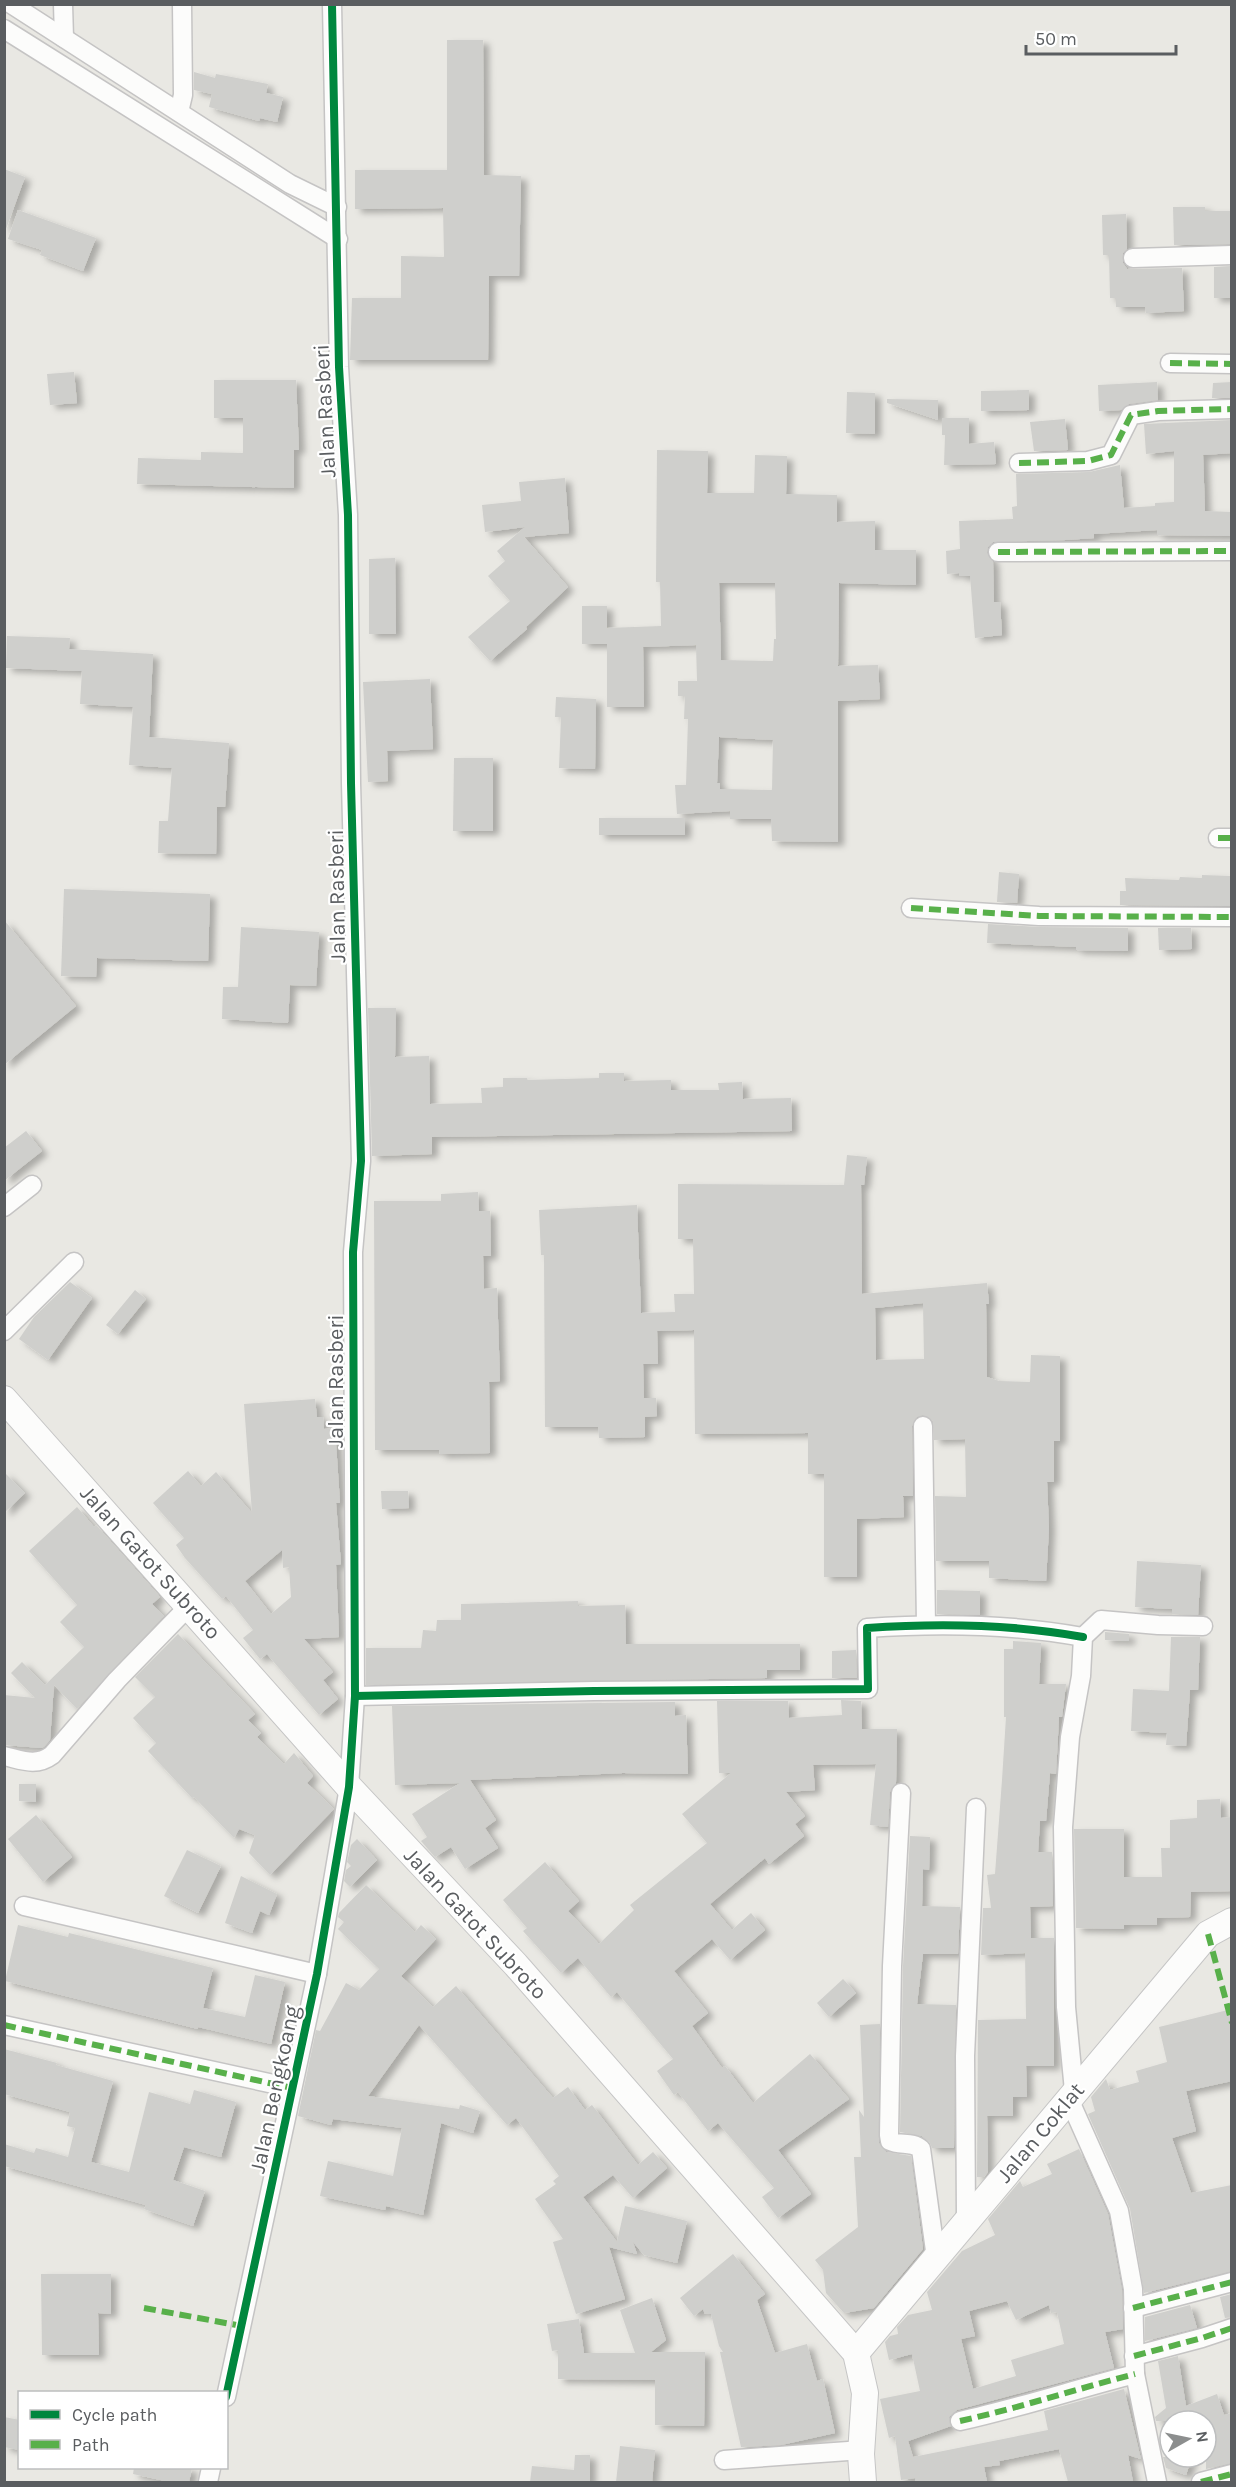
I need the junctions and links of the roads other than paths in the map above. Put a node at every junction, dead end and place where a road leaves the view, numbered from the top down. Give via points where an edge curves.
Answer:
1 (11, 4) edge
2 (63, 4) edge
3 (182, 4) edge
4 (332, 4) edge
5 (4, 29) edge
6 (64, 38) junction
7 (179, 112) junction
8 (337, 207) junction
9 (338, 239) junction
10 (1232, 255) edge
11 (1133, 258) dead end
12 (1170, 363) dead end
13 (1232, 364) edge
14 (1232, 409) edge
15 (1019, 463) dead end
16 (1232, 551) edge
17 (998, 552) dead end
18 (911, 908) dead end
19 (1232, 917) edge
20 (32, 1185) dead end
21 (4, 1207) edge
22 (74, 1262) dead end
23 (4, 1331) edge
24 (4, 1399) edge
25 (923, 1426) dead end
26 (190, 1605) junction
27 (926, 1624) junction
28 (1203, 1626) dead end
29 (1083, 1637) junction
30 (356, 1696) junction
31 (4, 1756) edge
32 (349, 1786) junction
33 (901, 1793) dead end
34 (976, 1808) dead end
35 (24, 1906) dead end
36 (1232, 1921) edge
37 (317, 1974) junction
38 (4, 2025) edge
39 (292, 2088) junction
40 (1072, 2095) junction
41 (966, 2219) junction
42 (936, 2258) junction
43 (1232, 2282) edge
44 (1133, 2308) junction
45 (1232, 2328) edge
46 (856, 2353) junction
47 (1134, 2365) junction
48 (227, 2391) edge
49 (960, 2421) dead end
50 (862, 2450) junction
51 (724, 2460) dead end
52 (1232, 2474) edge
53 (863, 2482) edge
54 (1157, 2482) edge
55 (1201, 2482) edge

1 - 6 street
2 - 6 street
3 - 7 street via 183,95
4 - 8 street, Jalan Rasberi
5 - 9 street
6 - 7 street
7 - 8 street via 290,184
8 - 9 street, Jalan Rasberi
9 - 30 street, Jalan Rasberi via 339,367 348,515 361,1161 353,1252
10 - 11 street
12 - 13 street
14 - 15 street via 1131,415 1111,456 1088,461
16 - 17 street
18 - 19 street via 1038,916
20 - 21 street
22 - 23 street
24 - 26 main road, Jalan Gatot Subroto
25 - 27 street
26 - 31 street via 52,1755 28,1763
26 - 32 main road, Jalan Gatot Subroto
27 - 29 street via 1048,1630
27 - 30 street via 867,1628 868,1689
28 - 29 street via 1101,1620
29 - 40 street via 1063,1827 1066,2007
30 - 32 street, Jalan Rasberi
32 - 37 street, Jalan Bengkoang
32 - 46 main road, Jalan Gatot Subroto via 516,1965
33 - 42 street via 889,2135 890,2141 918,2146 923,2153
34 - 41 street via 965,2056
35 - 37 street
36 - 40 main road, Jalan Coklat via 1208,1934
37 - 39 street, Jalan Bengkoang
38 - 39 street
39 - 48 street, Jalan Bengkoang
40 - 41 main road, Jalan Coklat
40 - 44 street via 1119,2211 1130,2264
41 - 42 main road, Jalan Coklat
42 - 46 main road, Jalan Coklat
43 - 44 street
44 - 47 street
45 - 47 street
46 - 50 main road, Jalan Gatot Subroto via 865,2393
47 - 49 street via 1060,2393
47 - 54 street
50 - 51 street
50 - 53 main road, Jalan Gatot Subroto
52 - 55 street

